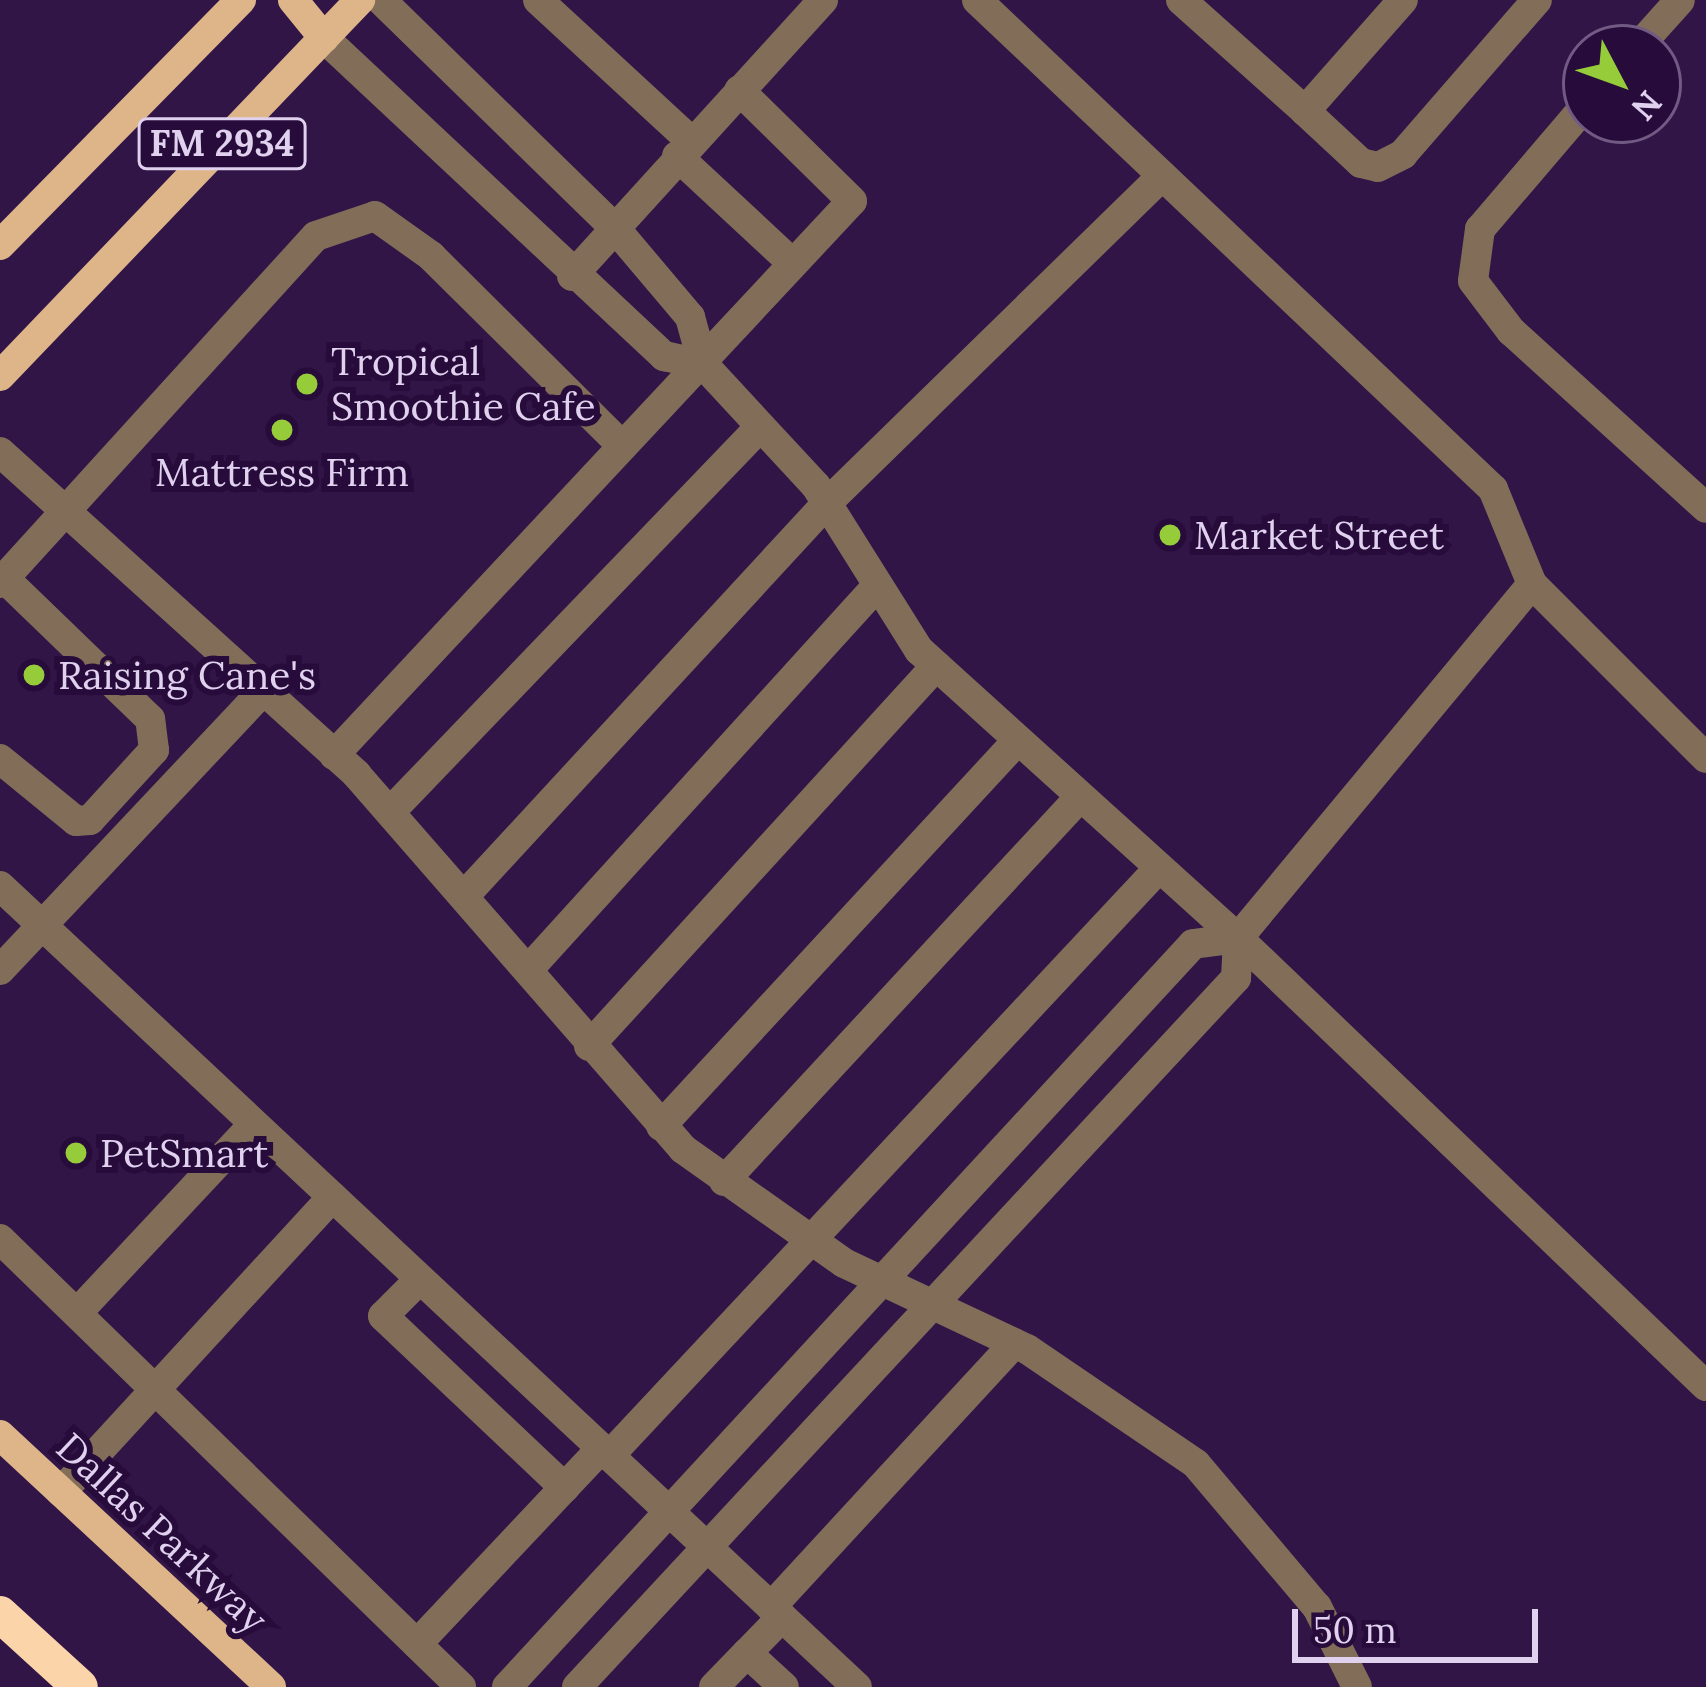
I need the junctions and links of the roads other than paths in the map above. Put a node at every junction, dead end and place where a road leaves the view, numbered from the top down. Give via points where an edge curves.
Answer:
1 (241, 0) edge
2 (293, 0) edge
3 (360, 0) edge
4 (381, 0) edge
5 (538, 0) edge
6 (823, 0) edge
7 (977, 0) edge
8 (1181, 0) edge
9 (1403, 0) edge
10 (1537, 0) edge
11 (1680, 0) edge
12 (1658, 24) edge
13 (324, 38) junction
14 (739, 90) junction
15 (1305, 112) junction
16 (1562, 133) edge
17 (684, 148) junction
18 (1162, 176) junction
19 (614, 227) junction
20 (0, 245) edge
21 (792, 263) junction
22 (572, 276) junction
23 (703, 364) junction
24 (0, 376) edge
25 (760, 427) junction
26 (621, 445) junction
27 (0, 452) edge
28 (829, 502) junction
29 (1706, 508) edge
30 (65, 509) junction
31 (2, 580) edge
32 (1532, 584) junction
33 (878, 585) junction
34 (936, 665) junction
35 (264, 690) junction
36 (1017, 741) junction
37 (334, 755) junction
38 (1706, 758) edge
39 (0, 759) edge
40 (1080, 797) junction
41 (391, 811) junction
42 (1159, 868) junction
43 (0, 886) edge
44 (466, 894) junction
45 (43, 926) junction
46 (1238, 938) junction
47 (0, 970) edge
48 (528, 970) junction
49 (589, 1046) junction
50 (254, 1124) junction
51 (661, 1126) junction
52 (724, 1181) junction
53 (332, 1196) junction
54 (0, 1239) edge
55 (812, 1242) junction
56 (420, 1279) junction
57 (884, 1280) junction
58 (930, 1303) junction
59 (77, 1313) junction
60 (1015, 1343) junction
61 (1706, 1386) edge
62 (154, 1388) junction
63 (0, 1435) edge
64 (605, 1452) junction
65 (565, 1488) junction
66 (61, 1492) junction
67 (668, 1511) junction
68 (706, 1546) junction
69 (777, 1612) junction
70 (0, 1614) edge
71 (418, 1644) junction
72 (747, 1652) junction
73 (80, 1687) edge
74 (272, 1687) edge
75 (461, 1687) edge
76 (507, 1687) edge
77 (578, 1687) edge
78 (714, 1687) edge
79 (784, 1687) edge
80 (857, 1687) edge
81 (1357, 1687) edge

1 - 20 main road, FM 2934
2 - 13 main road
3 - 13 main road, FM 2934
4 - 19 lane
5 - 17 lane
6 - 14 lane
7 - 18 lane
8 - 15 lane
9 - 15 lane
10 - 15 lane via 1403,154 1378,167 1361,163
11 - 12 lane
13 - 22 lane
13 - 24 main road, FM 2934
14 - 17 lane
14 - 21 lane via 851,201
16 - 29 lane via 1480,230 1473,281 1511,331
17 - 19 lane
17 - 21 lane
18 - 28 lane
18 - 32 lane via 1493,489
19 - 22 lane
19 - 23 lane via 690,316
21 - 23 lane
22 - 23 lane via 664,356
23 - 25 lane
23 - 26 lane
25 - 28 lane
25 - 41 lane
26 - 30 lane via 430,256 375,215 316,236
26 - 37 lane
27 - 30 lane
28 - 33 lane
28 - 44 lane
30 - 31 lane
30 - 35 lane
31 - 39 lane via 150,719 154,750 90,820 76,821
32 - 38 lane
32 - 46 lane
33 - 34 lane
33 - 48 lane
34 - 36 lane
34 - 49 lane
35 - 37 lane
35 - 45 lane
36 - 40 lane
36 - 51 lane
37 - 41 lane
40 - 42 lane
40 - 52 lane
41 - 44 lane
42 - 46 lane
42 - 55 lane
43 - 45 lane
44 - 48 lane
45 - 47 lane
45 - 50 lane
46 - 57 lane via 1193,944
46 - 58 lane via 1236,978
46 - 61 lane
48 - 49 lane
49 - 51 lane
50 - 53 lane
50 - 59 lane
51 - 52 lane
52 - 55 lane
53 - 56 lane
53 - 62 lane
54 - 59 lane
55 - 57 lane
55 - 64 lane
56 - 64 lane
56 - 65 lane via 383,1316
57 - 58 lane
57 - 67 lane
58 - 60 lane
58 - 68 lane
59 - 62 lane
60 - 69 lane
60 - 81 lane via 1196,1464 1317,1606
62 - 66 lane
62 - 71 lane
63 - 66 main road, Dallas Parkway
64 - 65 lane
64 - 67 lane
65 - 71 lane
66 - 74 main road, Dallas Parkway
67 - 68 lane
67 - 76 lane
68 - 69 lane
68 - 77 lane
69 - 72 lane
69 - 80 lane
70 - 73 highway
71 - 75 lane
72 - 78 lane
72 - 79 lane

